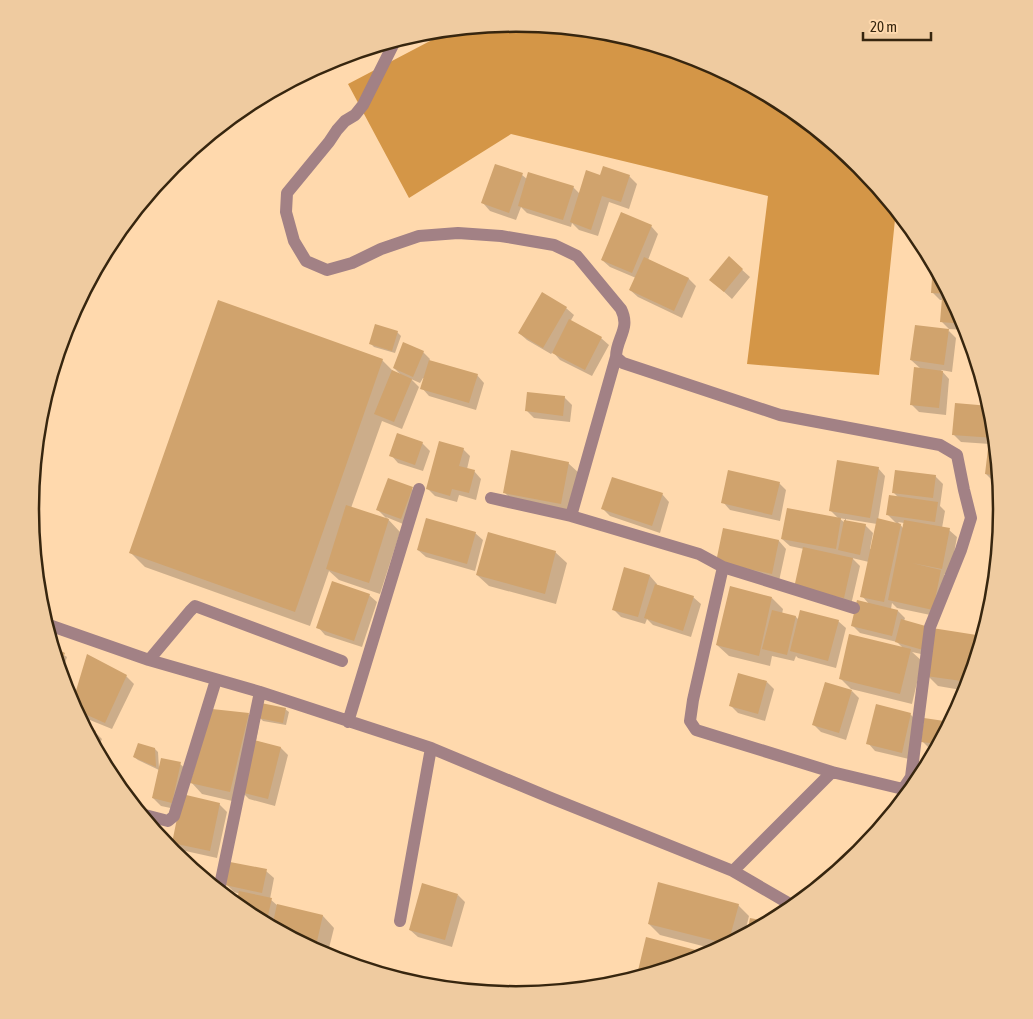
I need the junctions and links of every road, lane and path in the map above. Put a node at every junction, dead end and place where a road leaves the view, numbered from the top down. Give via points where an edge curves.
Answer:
1 (391, 50) edge
2 (616, 357) junction
3 (419, 489) dead end
4 (491, 498) dead end
5 (571, 516) junction
6 (723, 567) junction
7 (854, 608) dead end
8 (55, 627) edge
9 (149, 660) junction
10 (342, 661) dead end
11 (216, 680) junction
12 (260, 692) junction
13 (348, 722) junction
14 (431, 748) junction
15 (832, 772) junction
16 (903, 788) edge
17 (903, 789) edge
18 (153, 817) edge
19 (733, 871) junction
20 (220, 883) edge
21 (788, 902) edge
22 (400, 922) dead end

1 - 2 street via 363,105 337,130 288,193 286,212 294,241 306,261 327,270 402,241 442,234 485,234 554,245 577,256 621,309 625,330 616,347
2 - 5 street
2 - 16 street via 623,363 780,415 940,444 957,455 971,518 930,627 910,777
3 - 13 street
4 - 5 street
5 - 6 street via 699,554
6 - 7 street
6 - 15 street via 690,721 696,730
8 - 9 street
9 - 10 street via 195,606
9 - 11 street
11 - 12 street
11 - 18 street via 174,816 168,822
12 - 13 street
12 - 20 street
13 - 14 street
14 - 19 street
14 - 22 street
15 - 17 street
15 - 19 street
19 - 21 street

